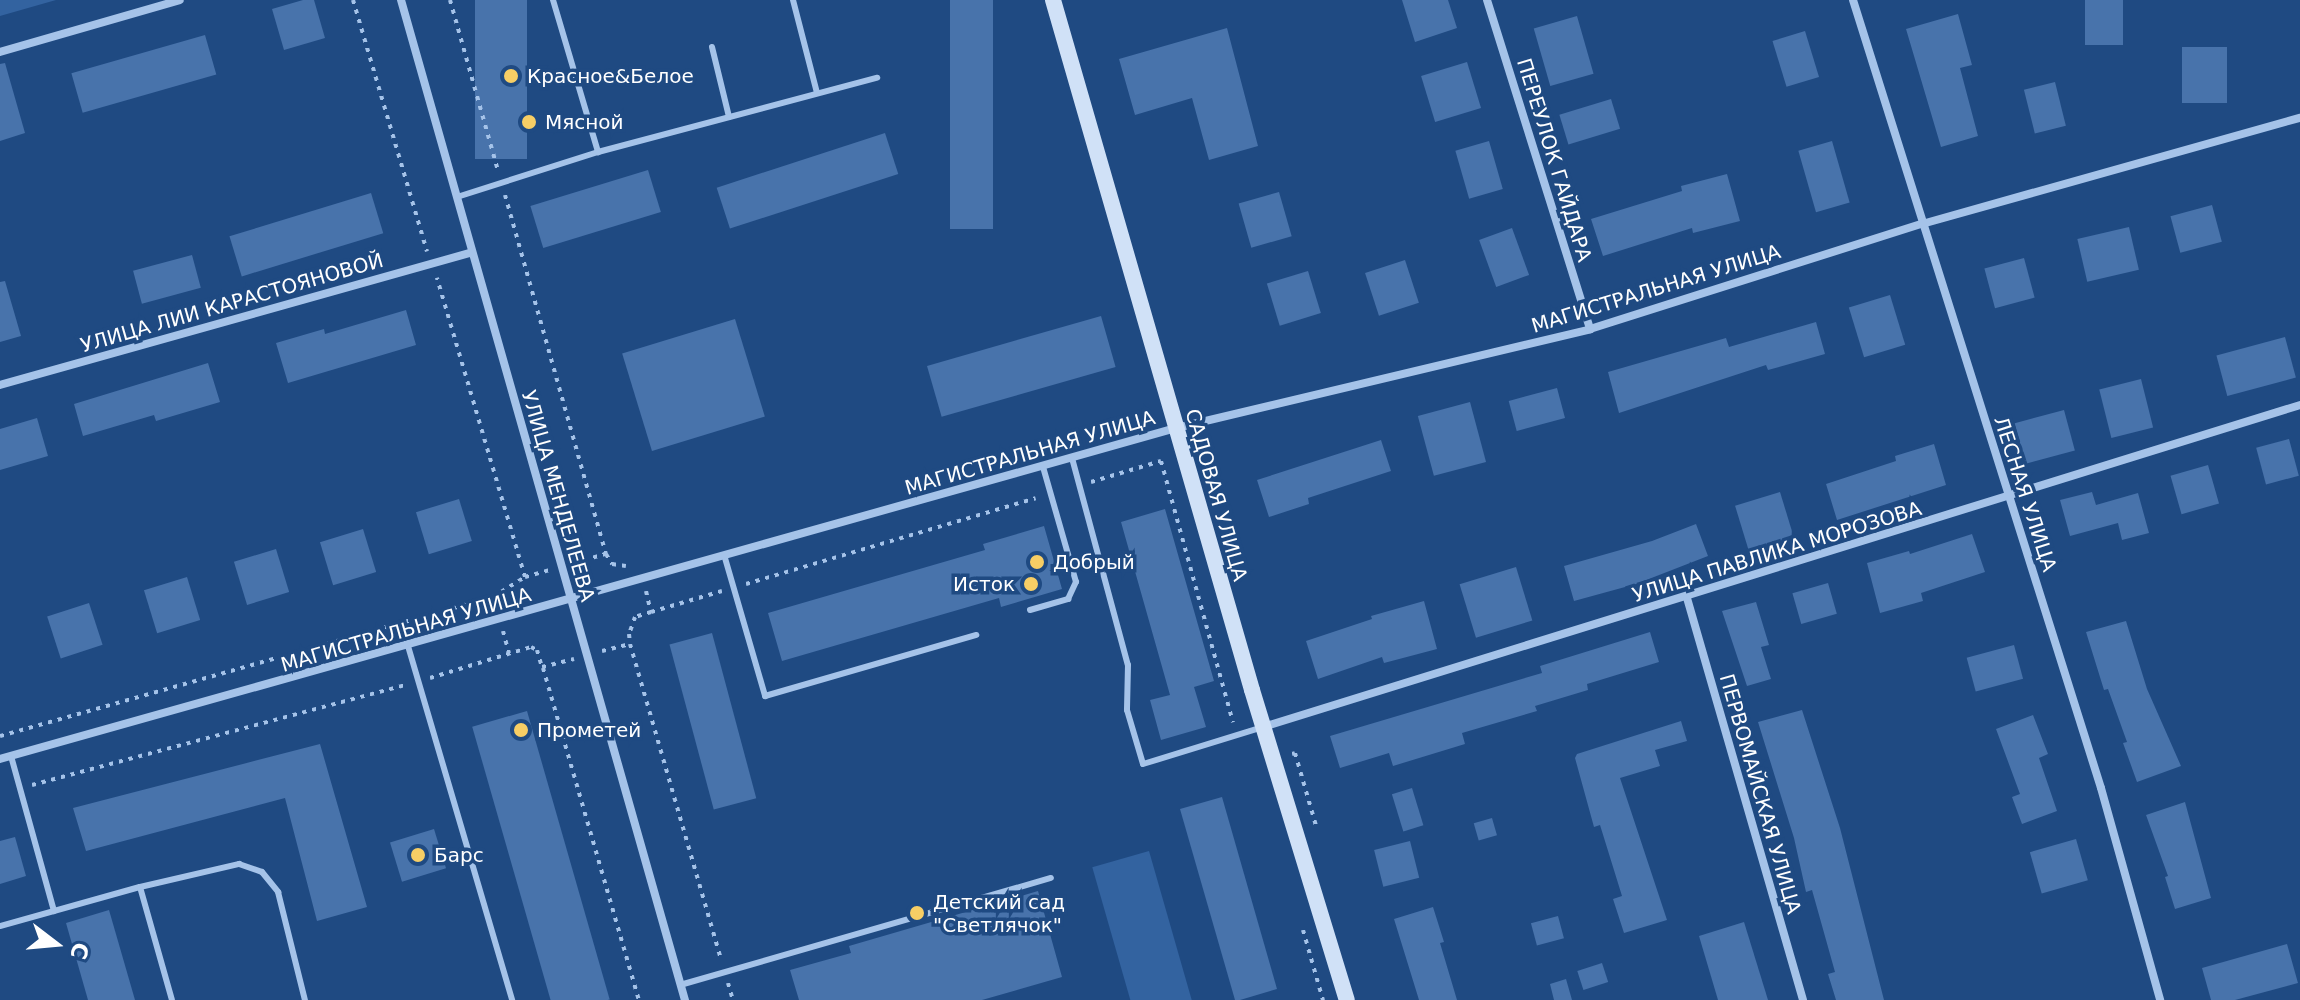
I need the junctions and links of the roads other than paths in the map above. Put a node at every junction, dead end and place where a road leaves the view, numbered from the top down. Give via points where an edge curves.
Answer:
1 (180, 0) edge
2 (401, 0) edge
3 (553, 0) edge
4 (793, 0) edge
5 (1053, 0) edge
6 (1487, 0) edge
7 (1853, 0) edge
8 (712, 47) dead end
9 (0, 52) edge
10 (877, 78) dead end
11 (817, 93) junction
12 (729, 117) junction
13 (2300, 118) edge
14 (598, 152) junction
15 (457, 197) junction
16 (1922, 224) junction
17 (472, 252) junction
18 (1590, 329) junction
19 (0, 385) edge
20 (2300, 405) edge
21 (1176, 428) junction
22 (1072, 458) junction
23 (1043, 467) junction
24 (2010, 495) junction
25 (725, 558) junction
26 (1687, 598) junction
27 (571, 601) junction
28 (1030, 610) dead end
29 (976, 635) dead end
30 (408, 646) junction
31 (1263, 727) junction
32 (11, 756) junction
33 (0, 759) edge
34 (1051, 878) dead end
35 (140, 887) junction
36 (54, 911) junction
37 (0, 926) edge
38 (680, 985) junction
39 (172, 1000) edge
40 (305, 1000) edge
41 (512, 1000) edge
42 (685, 1000) edge
43 (1347, 1000) edge
44 (1803, 1000) edge
45 (2160, 1000) edge

1 - 9 street
2 - 15 street, УЛИЦА МЕНДЕЛЕЕВА
3 - 14 lane
4 - 11 lane
5 - 21 street, САДОВАЯ УЛИЦА
6 - 18 street, ПЕРЕУЛОК ГАЙДАРА
7 - 16 street, ЛЕСНАЯ УЛИЦА
8 - 12 lane
10 - 11 lane
11 - 12 lane
12 - 14 lane
13 - 16 street, МАГИСТРАЛЬНАЯ УЛИЦА
14 - 15 lane
15 - 17 street, УЛИЦА МЕНДЕЛЕЕВА
16 - 18 street, МАГИСТРАЛЬНАЯ УЛИЦА
16 - 24 street, ЛЕСНАЯ УЛИЦА
17 - 19 street, УЛИЦА ЛИИ КАРАСТОЯНОВОЙ
17 - 27 street, УЛИЦА МЕНДЕЛЕЕВА
18 - 21 street, МАГИСТРАЛЬНАЯ УЛИЦА
20 - 24 street, УЛИЦА ПАВЛИКА МОРОЗОВА
21 - 22 street, МАГИСТРАЛЬНАЯ УЛИЦА
21 - 31 street, САДОВАЯ УЛИЦА
22 - 23 street, МАГИСТРАЛЬНАЯ УЛИЦА
22 - 31 lane via 1128,665 1127,710 1143,764
23 - 25 street, МАГИСТРАЛЬНАЯ УЛИЦА
23 - 28 lane via 1076,582 1068,599
24 - 26 street, УЛИЦА ПАВЛИКА МОРОЗОВА
24 - 45 street, ЛЕСНАЯ УЛИЦА
25 - 27 street, МАГИСТРАЛЬНАЯ УЛИЦА
25 - 29 lane via 765,696
26 - 31 street, УЛИЦА ПАВЛИКА МОРОЗОВА
26 - 44 street, ПЕРВОМАЙСКАЯ УЛИЦА
27 - 30 street, МАГИСТРАЛЬНАЯ УЛИЦА
27 - 38 street, УЛИЦА МЕНДЕЛЕЕВА
30 - 32 street, МАГИСТРАЛЬНАЯ УЛИЦА
30 - 41 lane
31 - 43 street, САДОВАЯ УЛИЦА
32 - 33 street, МАГИСТРАЛЬНАЯ УЛИЦА
32 - 36 lane
34 - 38 lane
35 - 36 lane
35 - 39 lane
35 - 40 lane via 239,864 262,872 278,892
36 - 37 lane
38 - 42 street, УЛИЦА МЕНДЕЛЕЕВА

